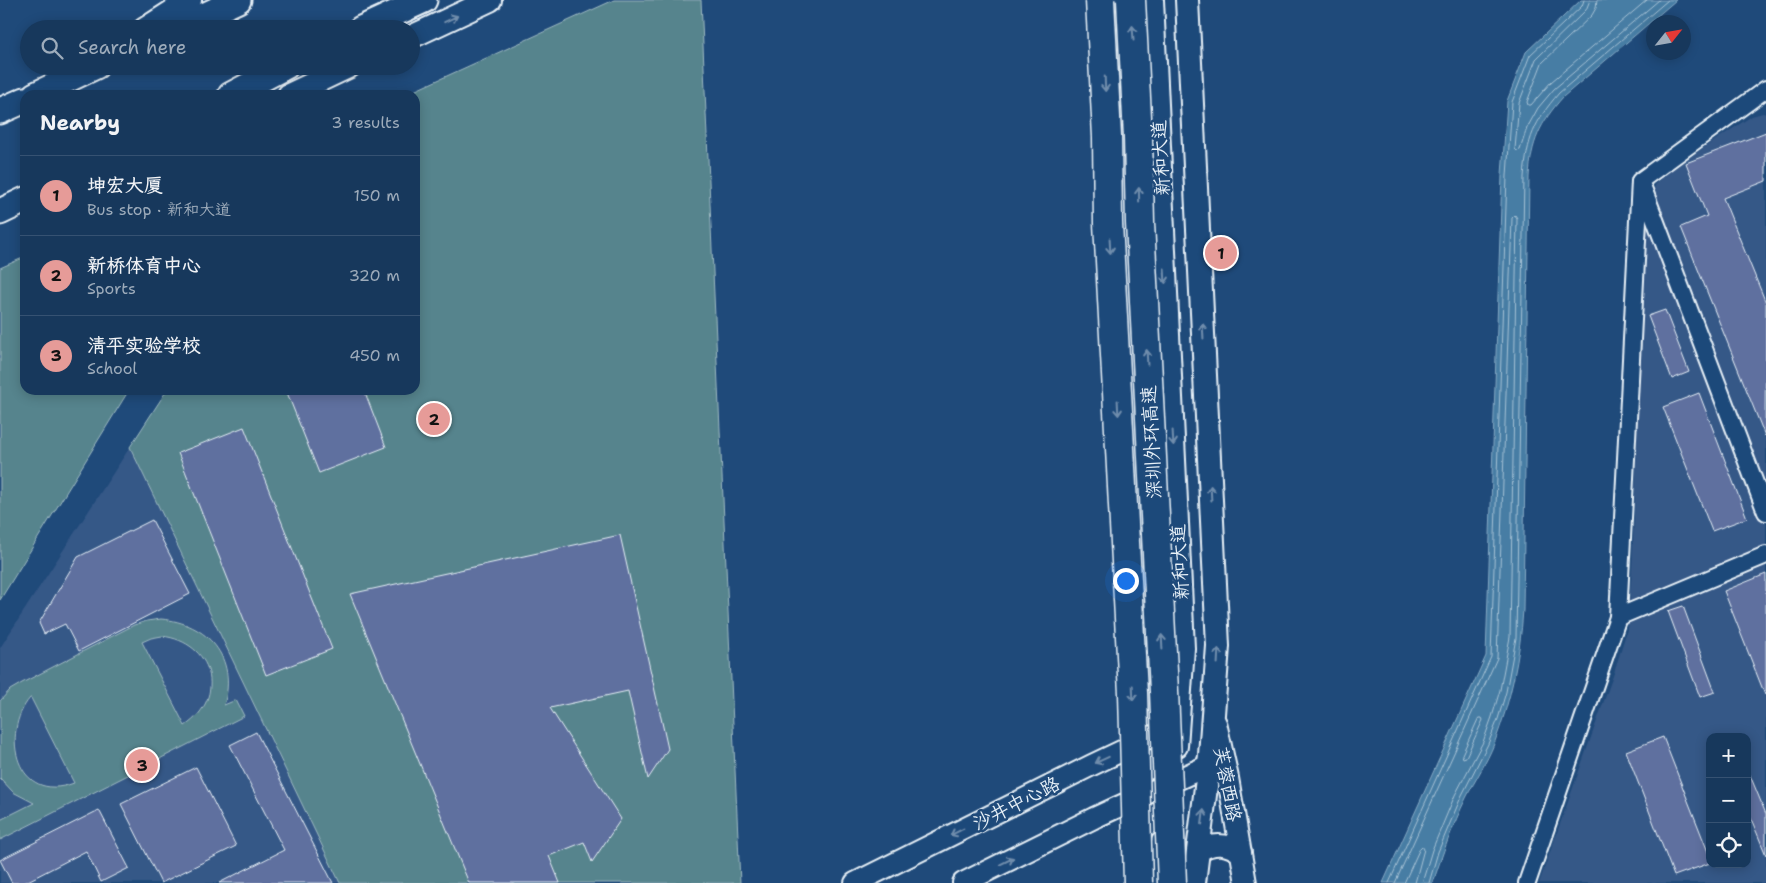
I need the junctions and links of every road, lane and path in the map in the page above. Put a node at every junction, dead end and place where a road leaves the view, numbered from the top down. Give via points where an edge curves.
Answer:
1 (190, 0) edge
2 (238, 0) edge
3 (424, 0) edge
4 (490, 0) edge
5 (1100, 0) edge
6 (1131, 0) edge
7 (1152, 0) edge
8 (1187, 0) edge
9 (160, 20) edge
10 (195, 20) edge
11 (381, 20) edge
12 (420, 33) edge
13 (73, 75) edge
14 (77, 75) edge
15 (269, 75) edge
16 (331, 75) edge
17 (61, 83) junction
18 (1766, 89) edge
19 (46, 90) edge
20 (240, 90) edge
21 (300, 90) edge
22 (20, 102) edge
23 (0, 111) edge
24 (1640, 182) junction
25 (1766, 512) edge
26 (1766, 555) edge
27 (1618, 617) junction
28 (1214, 715) junction
29 (1178, 724) junction
30 (1209, 765) junction
31 (1172, 782) junction
32 (1199, 850) junction
33 (1241, 853) junction
34 (856, 883) edge
35 (963, 883) edge
36 (1138, 883) edge
37 (1156, 883) edge
38 (1172, 883) edge
39 (1194, 883) edge
40 (1246, 883) edge
41 (1527, 883) edge

1 - 9 main road
2 - 10 main road
3 - 11 main road
12 -> 4 main road
5 -> 36 highway, 深圳外环高速, bridge via 1108,224 1133,693
38 -> 6 highway, 深圳外环高速, bridge
7 -> 29 main road, 新和大道 via 1183,648
28 -> 8 main road, 新和大道 via 1218,646
13 - 17 main road
14 - 17 main road
15 - 20 main road
16 - 21 main road
17 - 19 main road
18 - 24 street
22 - 23 main road
24 - 25 street
24 - 27 street
26 - 27 street
27 - 41 street
28 - 30 main road, 新和大道
28 - 33 street, 芙蓉西路
29 - 31 main road, 新和大道
29 -> 34 street, 沙井中心路
30 - 31 street
32 -> 30 main road, 新和大道
35 -> 31 street
31 - 37 main road, 新和大道
32 - 33 street, 芙蓉西路 via 1221,844
32 - 39 main road, 新和大道
33 - 40 street, 芙蓉西路

